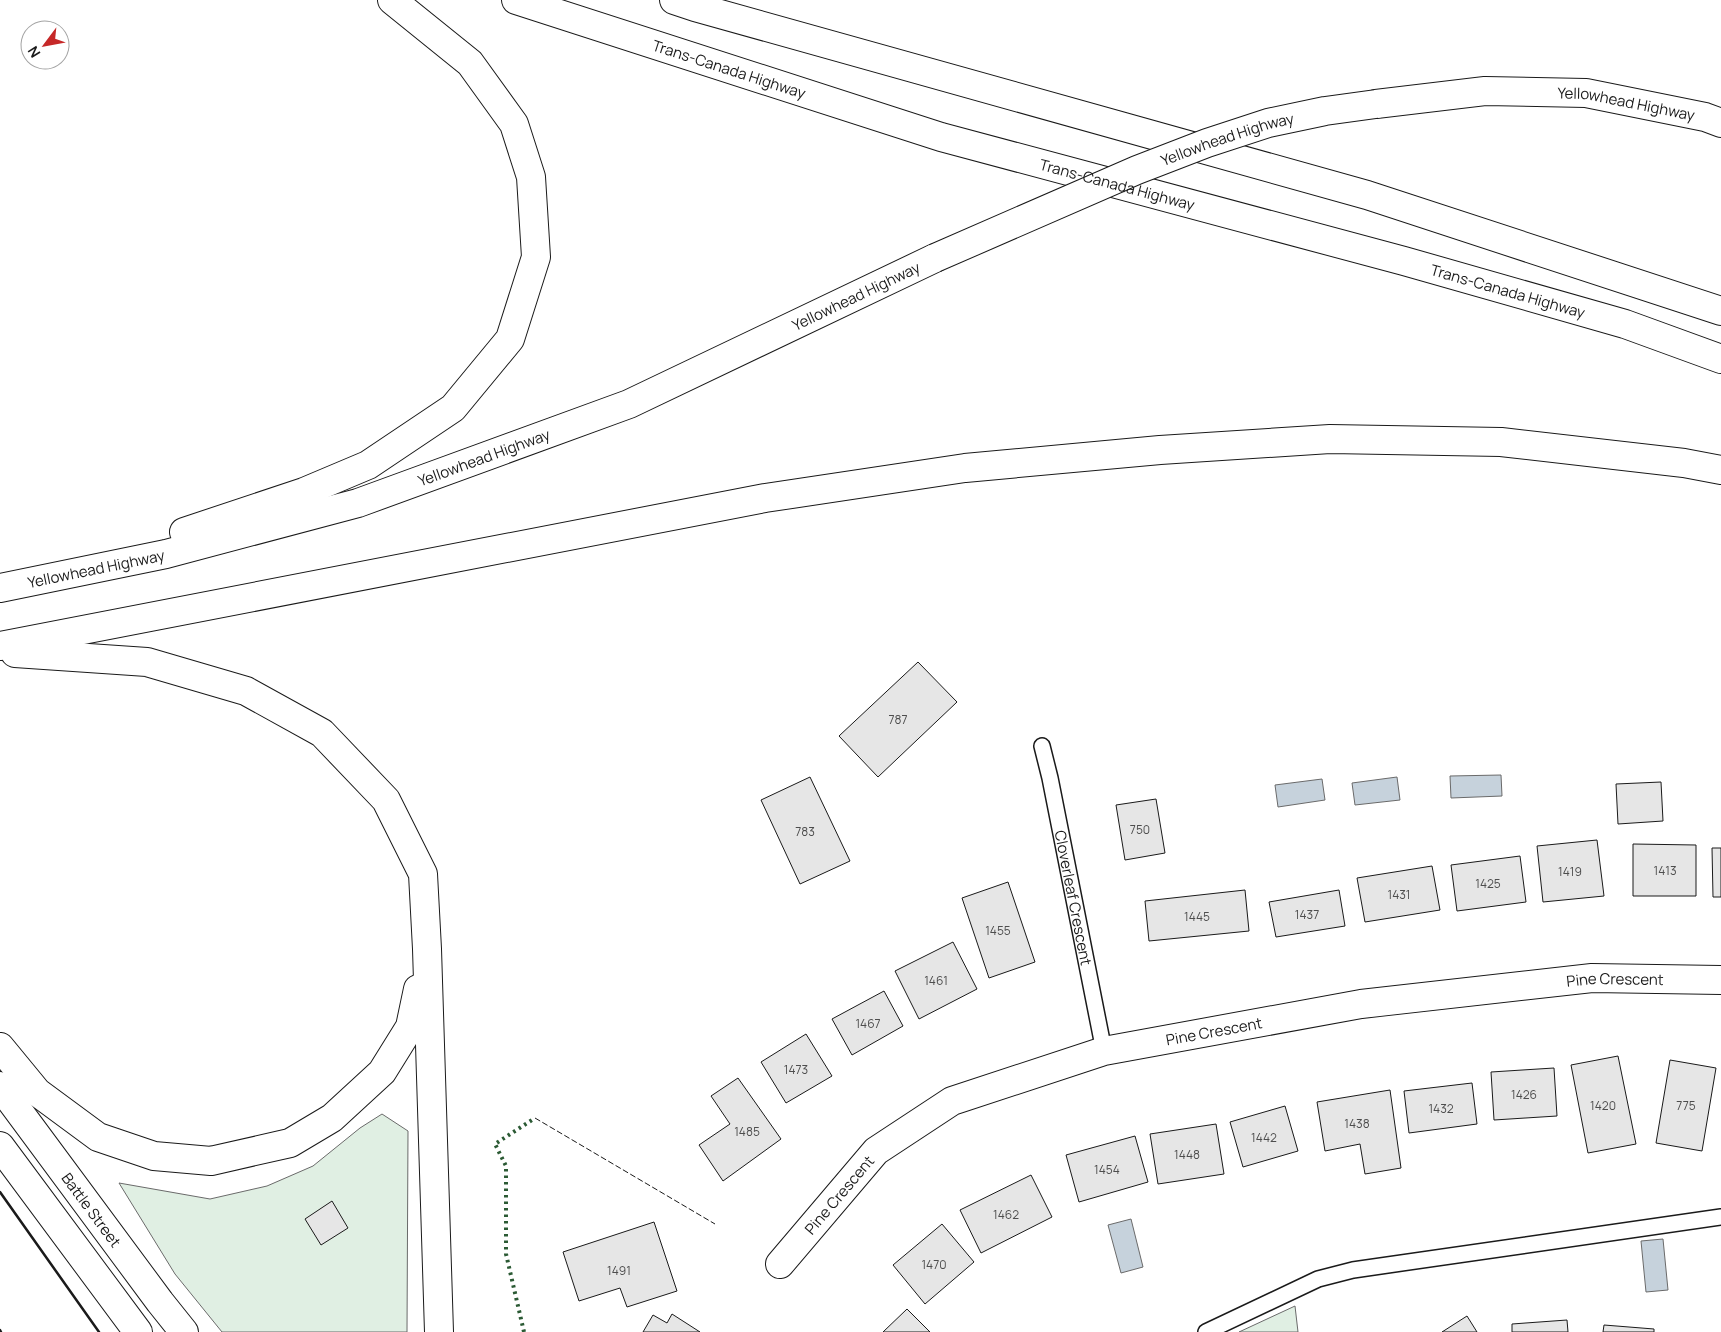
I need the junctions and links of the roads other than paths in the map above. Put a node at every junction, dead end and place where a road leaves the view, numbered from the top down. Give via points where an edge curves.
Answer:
1 (392, 0) edge
2 (516, 0) edge
3 (674, 0) edge
4 (1721, 123) edge
5 (1721, 311) edge
6 (1721, 359) edge
7 (1721, 470) edge
8 (0, 587) edge
9 (0, 646) edge
10 (0, 652) edge
11 (1042, 746) dead end
12 (427, 949) junction
13 (1721, 980) edge
14 (0, 1048) edge
15 (1104, 1051) junction
16 (0, 1086) edge
17 (0, 1146) edge
18 (1721, 1217) edge
19 (780, 1264) dead end
20 (138, 1332) edge
21 (184, 1332) edge
22 (439, 1332) edge
23 (1206, 1332) edge

1 - 8 main road via 470,63 514,124 531,177 536,257 510,339 453,408 368,465 304,492
2 - 6 main road, Trans-Canada Highway via 941,138 1423,266 1625,324
3 - 5 main road via 1367,195
4 - 8 main road, Yellowhead Highway, bridge via 1586,93 1485,91 1325,111 1268,123 1137,170 935,258 629,404 358,502 166,554
7 - 9 main road via 1501,442 1330,439 965,468 765,498
10 - 12 main road via 146,662 246,691 322,733 386,800 423,874
11 - 15 lane, Cloverleaf Crescent
12 - 14 main road via 410,1027 382,1072 332,1118 290,1143 211,1161 154,1156 98,1137 38,1092
12 - 22 main road
13 - 15 main road, Pine Crescent via 1592,978 1361,1004
15 - 19 main road, Pine Crescent via 952,1101 876,1151
16 - 21 main road, Battle Street
17 - 20 main road
18 - 23 lane via 1353,1270 1318,1279

